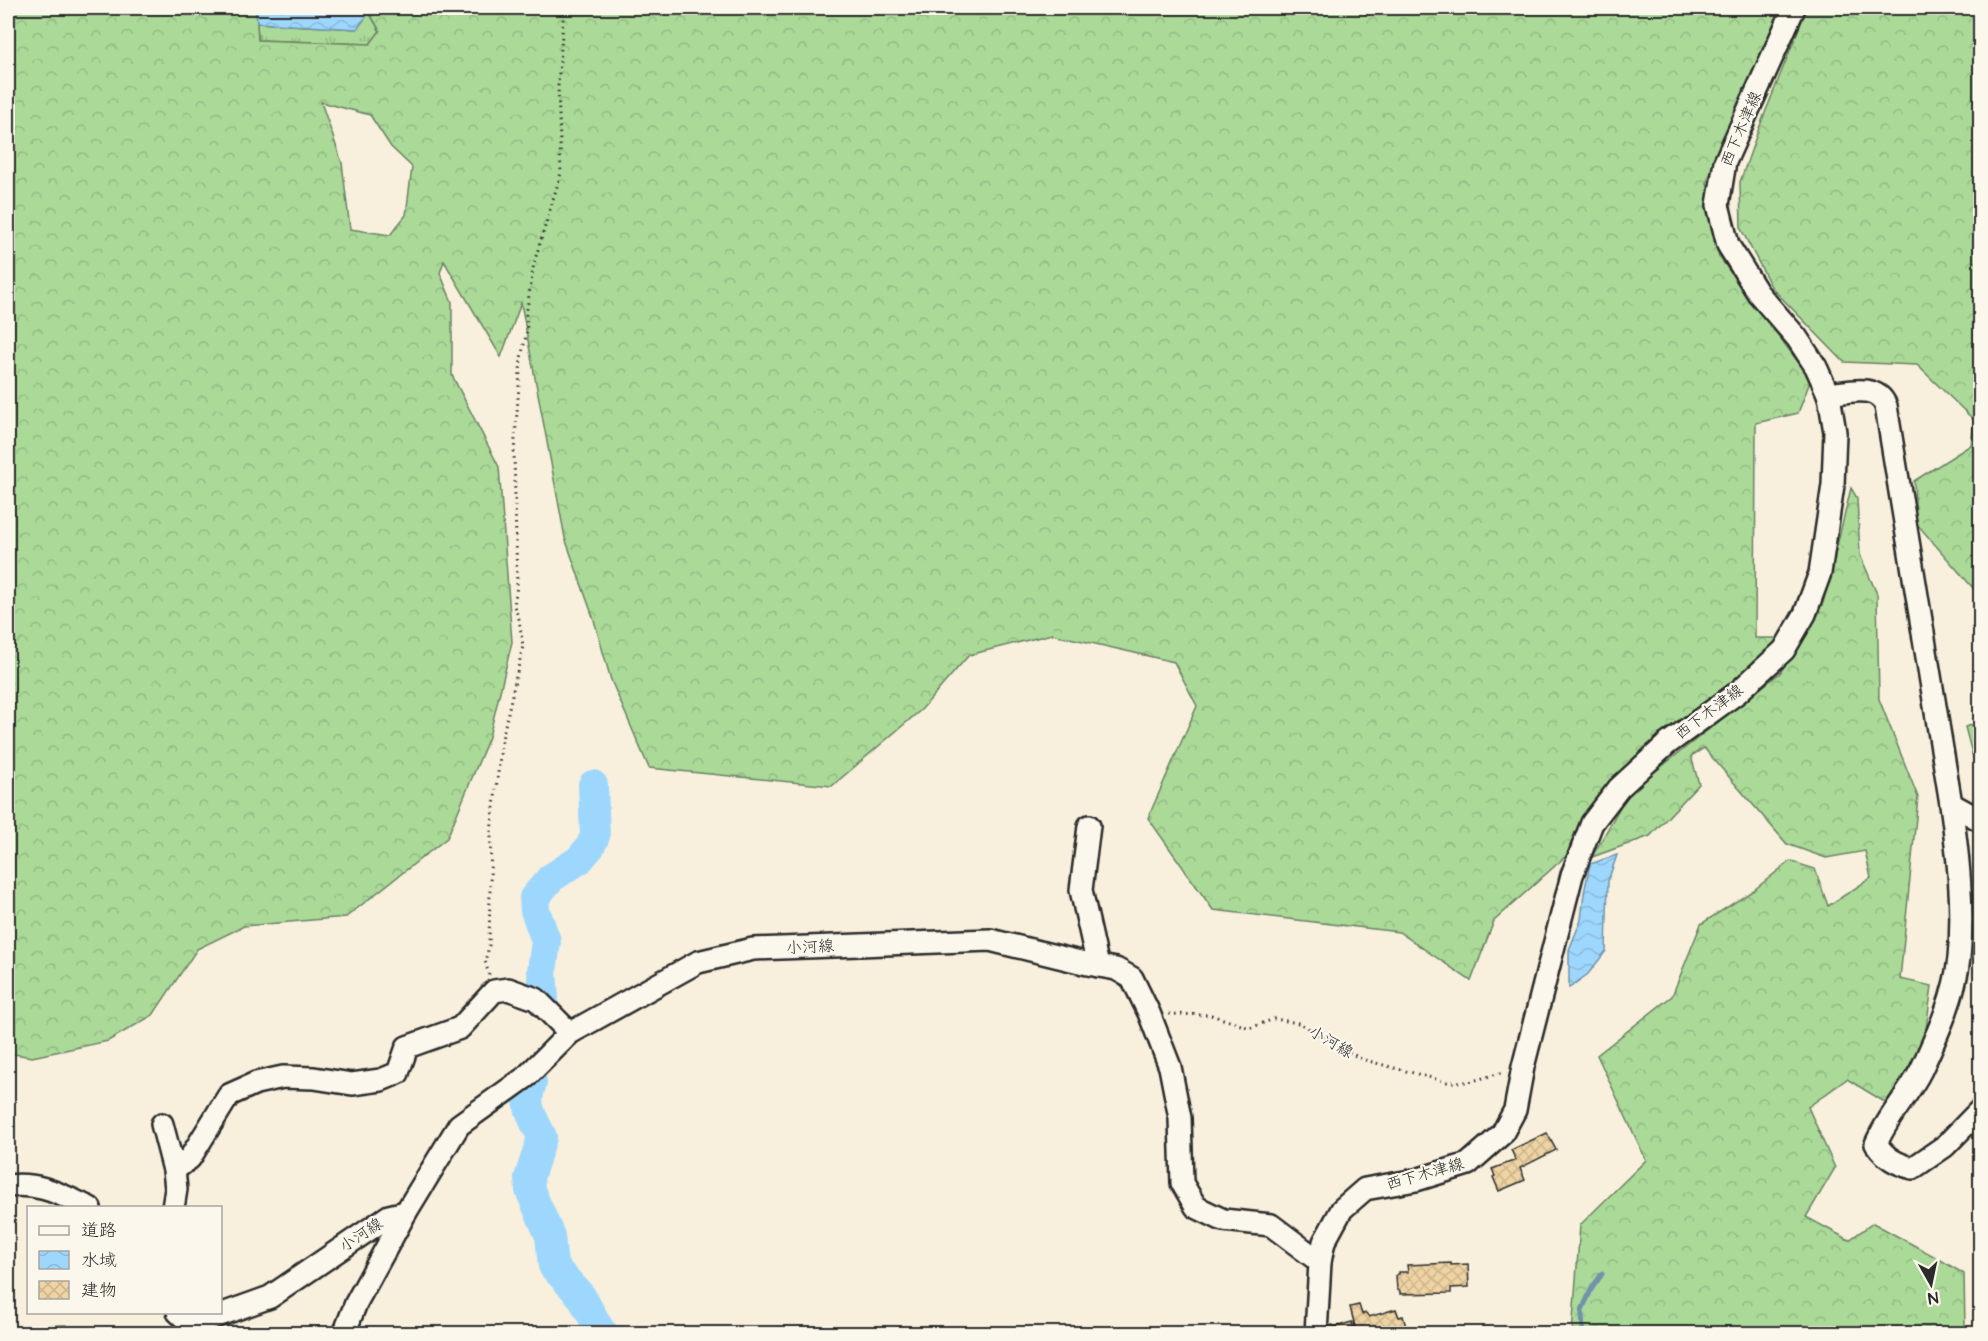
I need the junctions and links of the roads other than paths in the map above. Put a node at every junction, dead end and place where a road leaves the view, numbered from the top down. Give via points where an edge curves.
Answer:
1 (1794, 8) edge
2 (1828, 394) junction
3 (1952, 804) junction
4 (1980, 820) edge
5 (1089, 826) dead end
6 (1098, 966) junction
7 (570, 1033) junction
8 (1980, 1110) edge
9 (162, 1124) dead end
10 (174, 1170) junction
11 (8, 1186) edge
12 (47, 1198) edge
13 (86, 1206) edge
14 (173, 1206) edge
15 (406, 1212) junction
16 (1320, 1262) junction
17 (222, 1313) edge
18 (218, 1314) edge
19 (188, 1324) edge
20 (344, 1334) edge
21 (1316, 1334) edge

1 - 2 street, 西下木津線 via 1725,162 1718,205 1728,245 1758,293 1797,338
2 - 3 street via 1861,390 1875,393 1886,406
2 - 16 street, 西下木津線 via 1835,432 1833,485 1820,573 1805,614 1784,650 1737,693 1667,744 1619,788 1592,823 1572,876 1515,1110 1502,1134 1468,1164 1365,1189 1342,1209 1324,1242
3 - 4 street
3 - 8 street via 1961,881 1959,959 1937,1035 1876,1144 1897,1164 1913,1168 1945,1146
5 - 6 street via 1081,890
6 - 7 street, 小河線 via 990,940 753,949 698,962
6 - 16 street, 小河線 via 1116,969 1132,978 1149,1013 1170,1067 1180,1118 1182,1183 1196,1207 1223,1220 1270,1225
7 - 10 street via 536,999 508,989 494,991 460,1028 407,1047 398,1073 381,1080 352,1084 283,1077 229,1095 190,1158
7 - 15 street, 小河線 via 526,1077 459,1125
9 - 10 street
10 - 14 street
11 - 12 street via 21,1184
12 - 13 street via 68,1196
15 - 17 street, 小河線 via 389,1216 270,1297
15 - 20 street via 356,1303
16 - 21 street, 西下木津線
18 - 19 street, 小河線

